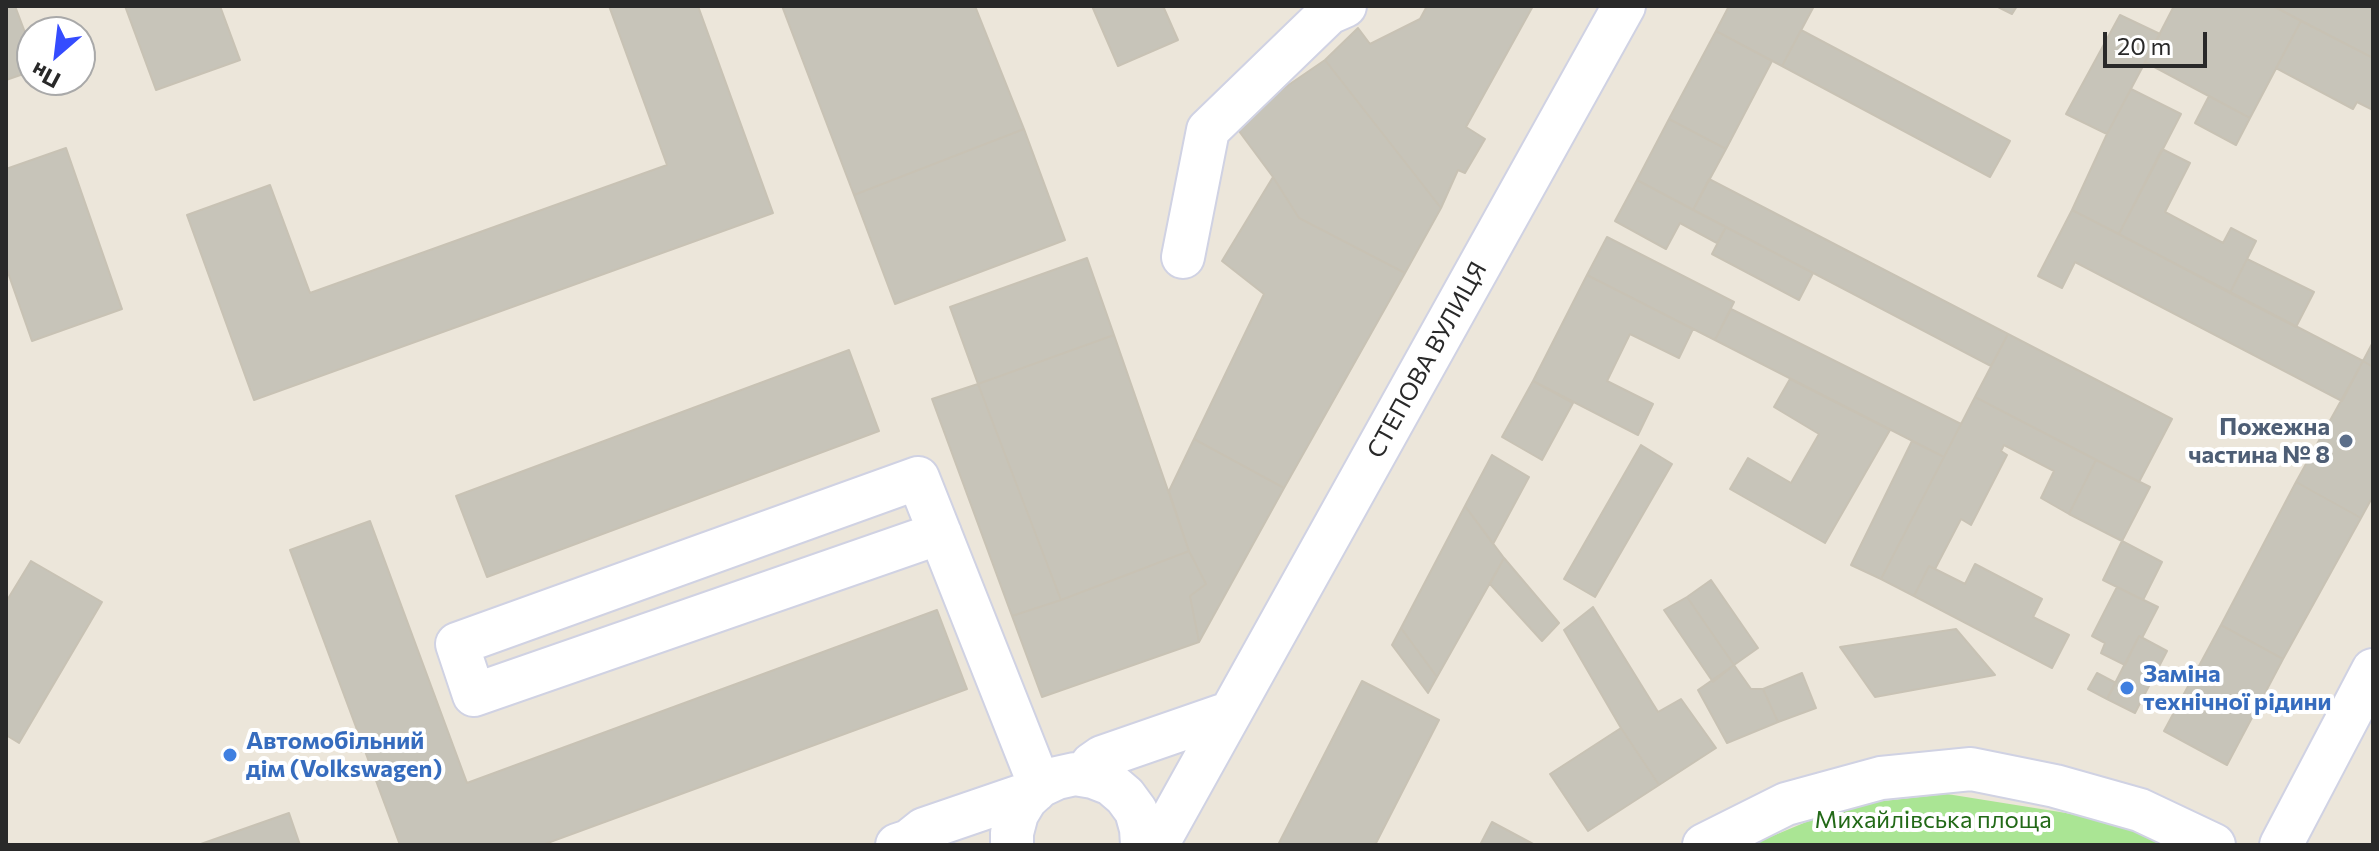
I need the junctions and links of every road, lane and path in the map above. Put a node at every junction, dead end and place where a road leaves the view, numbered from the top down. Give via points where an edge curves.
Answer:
1 (1345, 6) edge
2 (1624, 6) edge
3 (1183, 257) dead end
4 (940, 533) junction
5 (2373, 670) edge
6 (1229, 713) junction
7 (1084, 775) junction
8 (1037, 788) junction
9 (907, 844) edge
10 (1012, 845) edge
11 (1142, 845) edge
12 (1157, 845) edge
13 (1704, 845) edge
14 (2214, 845) edge
15 (2281, 845) edge

1 - 3 street via 1329,13 1208,130
2 - 6 street, СТЕПОВА ВУЛИЦЯ
4 - 4 street via 474,695 457,644 918,478
4 - 8 street
5 - 15 street
6 - 7 street via 1102,757
6 - 12 street, СТЕПОВА ВУЛИЦЯ
7 - 8 street via 1057,778
7 - 11 street via 1111,784 1125,796 1136,811
8 - 9 street via 924,829
8 - 10 street via 1017,814
13 - 14 street via 1786,804 1881,778 1971,769 2140,810

